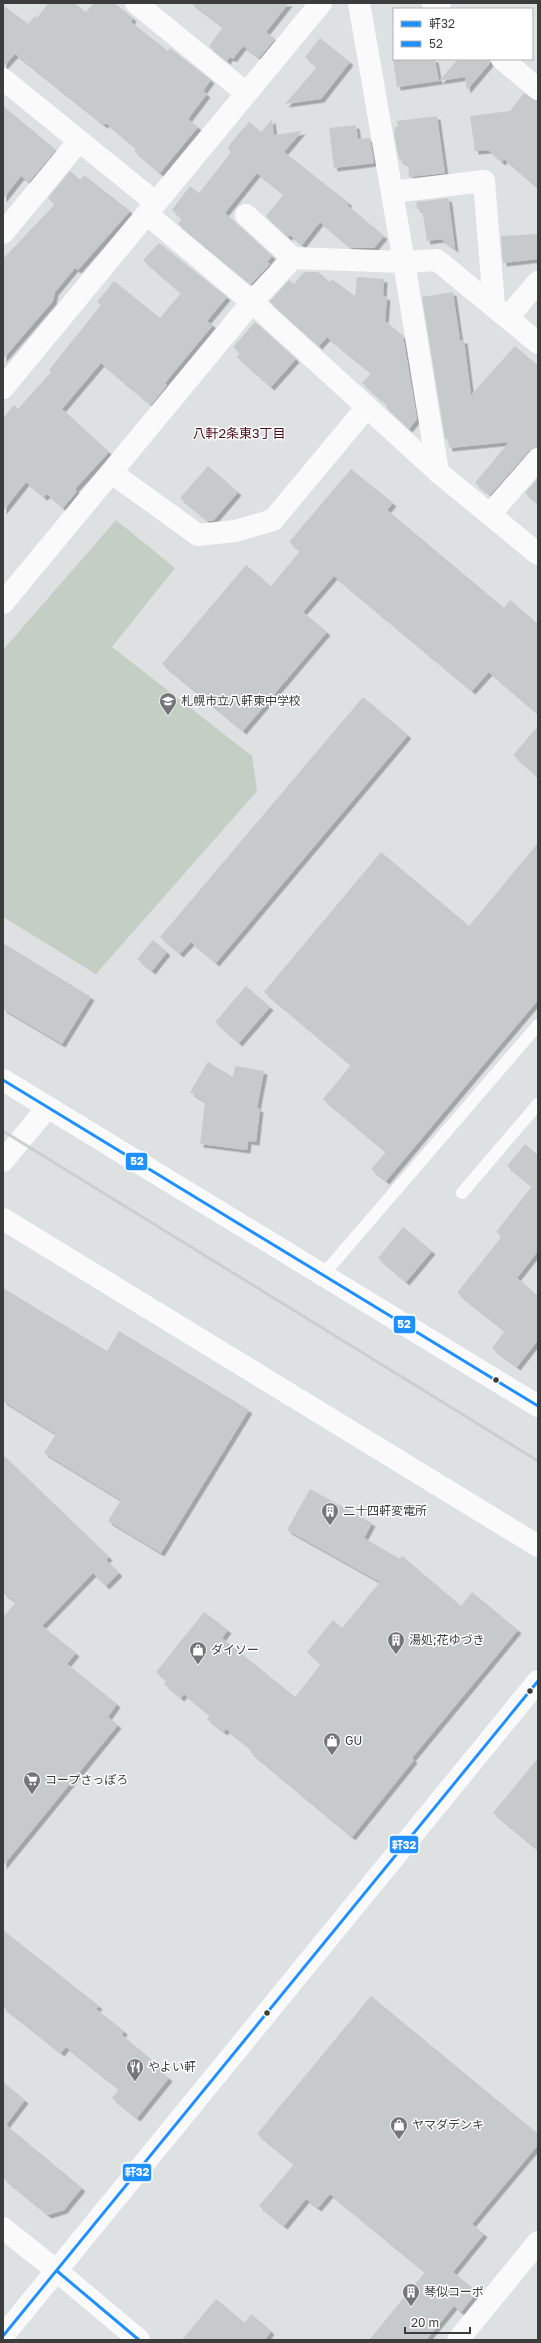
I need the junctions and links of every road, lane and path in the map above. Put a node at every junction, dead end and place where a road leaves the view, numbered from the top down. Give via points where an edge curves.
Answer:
1 (136, 3) edge
2 (321, 3) edge
3 (359, 3) edge
4 (503, 60) edge
5 (3, 79) edge
6 (538, 89) edge
7 (246, 94) junction
8 (79, 141) junction
9 (392, 192) junction
10 (152, 208) junction
11 (246, 215) dead end
12 (3, 233) edge
13 (293, 258) junction
14 (404, 262) junction
15 (538, 282) edge
16 (252, 302) junction
17 (501, 312) junction
18 (538, 343) edge
19 (3, 388) edge
20 (367, 407) junction
21 (538, 459) edge
22 (438, 472) junction
23 (112, 473) junction
24 (490, 514) junction
25 (538, 554) edge
26 (3, 603) edge
27 (538, 1025) edge
28 (3, 1080) edge
29 (538, 1104) edge
30 (48, 1107) junction
31 (3, 1161) edge
32 (462, 1193) dead end
33 (3, 1219) edge
34 (323, 1275) junction
35 (538, 1406) edge
36 (538, 1546) edge
37 (538, 1681) edge
38 (3, 2228) edge
39 (538, 2242) edge
40 (57, 2271) junction
41 (3, 2336) edge
42 (139, 2340) edge
43 (458, 2340) edge

1 - 7 street
2 - 7 street
3 - 9 street
4 - 6 street
5 - 8 street
7 - 10 street
8 - 10 street
8 - 12 street
9 - 14 street
9 - 17 street via 484,181
10 - 16 street
10 - 19 street
11 - 13 street
13 - 14 street
13 - 16 street
14 - 17 street via 436,260
14 - 22 street
15 - 17 street
16 - 20 street
16 - 23 street
17 - 18 street
20 - 22 street
20 - 23 street via 273,520 235,531 198,535
21 - 24 street
22 - 24 street
23 - 26 street
24 - 25 street
27 - 34 lane
28 - 30 street
29 - 32 lane
30 - 31 street
30 - 34 street
33 - 36 street
34 - 35 street
37 - 40 street
38 - 40 street
39 - 43 street
40 - 41 street
40 - 42 street

